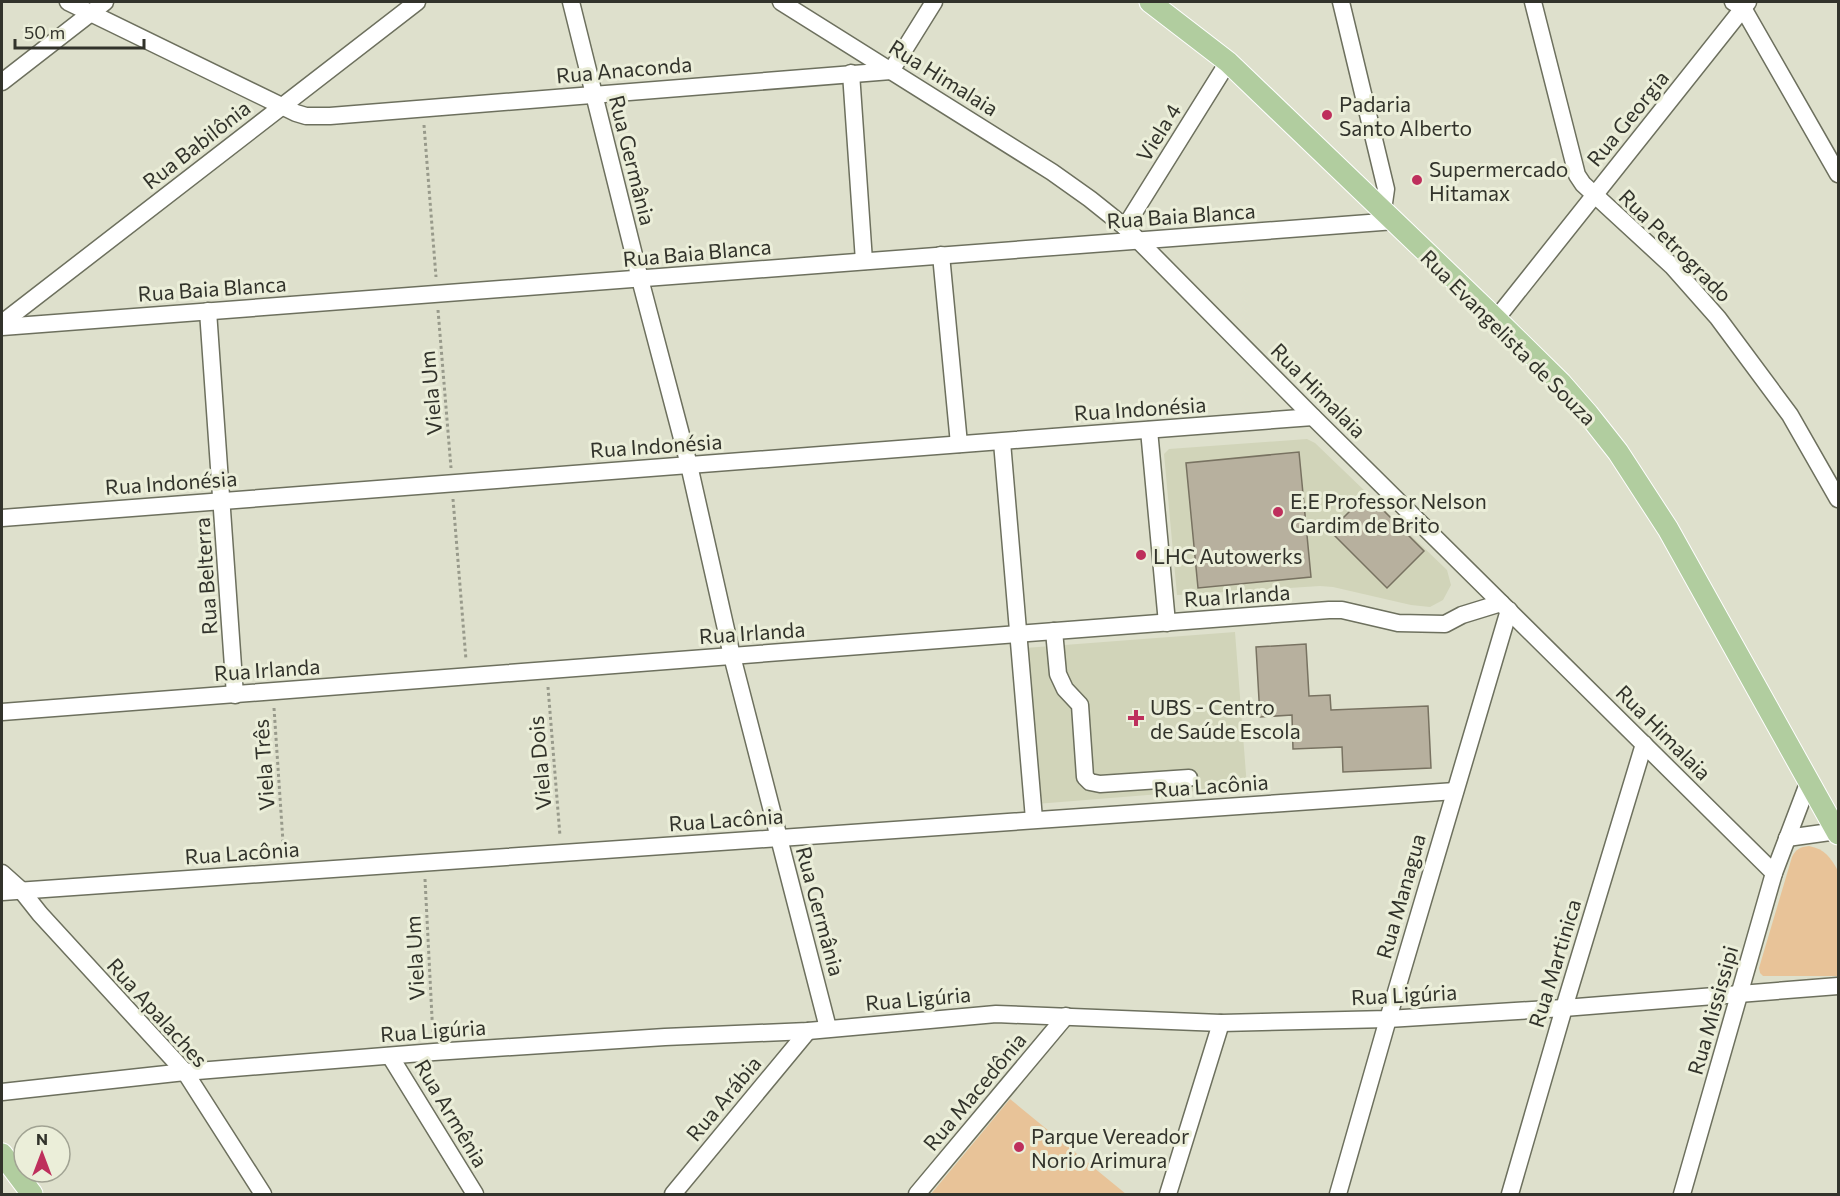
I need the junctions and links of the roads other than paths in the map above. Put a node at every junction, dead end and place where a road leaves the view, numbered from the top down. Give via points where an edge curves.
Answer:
1 (68, 2) edge
2 (105, 2) edge
3 (417, 2) edge
4 (571, 2) edge
5 (781, 2) edge
6 (934, 2) edge
7 (1151, 2) edge
8 (1341, 2) edge
9 (1533, 2) edge
10 (1741, 4) edge
11 (91, 13) junction
12 (1228, 62) junction
13 (891, 71) junction
14 (851, 74) junction
15 (2, 82) edge
16 (593, 94) junction
17 (282, 106) junction
18 (1839, 174) edge
19 (1594, 195) junction
20 (1389, 216) junction
21 (1125, 227) junction
22 (1139, 240) junction
23 (941, 255) junction
24 (864, 261) junction
25 (640, 279) junction
26 (208, 311) junction
27 (1496, 319) junction
28 (2, 322) edge
29 (2, 327) edge
30 (1313, 417) junction
31 (1149, 430) junction
32 (1002, 442) junction
33 (959, 444) junction
34 (689, 465) junction
35 (1839, 499) edge
36 (223, 501) junction
37 (2, 518) edge
38 (1505, 607) junction
39 (1167, 623) junction
40 (1054, 631) junction
41 (1018, 634) junction
42 (732, 656) junction
43 (235, 694) junction
44 (2, 712) edge
45 (1644, 744) junction
46 (1189, 778) dead end
47 (1809, 781) junction
48 (1455, 791) junction
49 (1034, 819) junction
50 (1838, 833) edge
51 (779, 838) junction
52 (1787, 838) junction
53 (2, 873) edge
54 (1774, 873) junction
55 (21, 890) junction
56 (2, 891) edge
57 (1839, 986) edge
58 (1740, 994) junction
59 (1564, 1008) junction
60 (1066, 1016) junction
61 (1388, 1019) junction
62 (1221, 1023) junction
63 (828, 1028) junction
64 (808, 1031) junction
65 (390, 1056) junction
66 (185, 1072) junction
67 (2, 1092) edge
68 (2, 1154) edge
69 (32, 1194) edge
70 (263, 1194) edge
71 (475, 1194) edge
72 (673, 1194) edge
73 (917, 1194) edge
74 (1168, 1194) edge
75 (1338, 1194) edge
76 (1510, 1194) edge
77 (1682, 1194) edge

1 - 11 street, Rua Anaconda
2 - 11 street
3 - 17 street, Rua Babilônia
4 - 16 street, Rua Germânia
5 - 13 street, Rua Himalaia
6 - 13 street
7 - 12 main road, Rua Evangelista de Souza
8 - 20 street
9 - 19 street, Rua Petrogrado via 1577,175
10 - 18 street
10 - 19 street, Rua Georgia
11 - 15 street
11 - 17 street, Rua Anaconda
12 - 20 main road, Rua Evangelista de Souza
12 - 21 street, Viela 4
13 - 14 street, Rua Anaconda
13 - 21 street, Rua Himalaia via 1052,172
14 - 16 street, Rua Anaconda
14 - 24 street
16 - 17 street, Rua Anaconda via 318,116
16 - 25 street, Rua Germânia
17 - 28 street, Rua Babilônia
19 - 27 street, Rua Georgia
19 - 35 street, Rua Petrogrado via 1672,266 1718,318 1790,415
20 - 22 street, Rua Baia Blanca
20 - 27 main road, Rua Evangelista de Souza
21 - 22 street, Rua Himalaia
22 - 23 street, Rua Baia Blanca
22 - 30 street, Rua Himalaia
23 - 24 street, Rua Baia Blanca
23 - 33 street
24 - 25 street, Rua Baia Blanca
25 - 26 street, Rua Baia Blanca
25 - 34 street, Rua Germânia
26 - 29 street, Rua Baia Blanca
26 - 36 street, Rua Belterra
27 - 47 main road, Rua Evangelista de Souza via 1561,383 1636,478
30 - 31 street, Rua Indonésia
30 - 38 street, Rua Himalaia
31 - 32 street, Rua Indonésia
31 - 39 street
32 - 33 street, Rua Indonésia
32 - 41 street
33 - 34 street, Rua Indonésia
34 - 36 street, Rua Indonésia
34 - 42 street, Rua Germânia
36 - 37 street, Rua Indonésia
36 - 43 street, Rua Belterra
38 - 39 street, Rua Irlanda via 1462,615 1445,624 1398,623 1342,610
38 - 45 street, Rua Himalaia
38 - 48 street, Rua Managua
39 - 40 street, Rua Irlanda
40 - 41 street, Rua Irlanda
40 - 46 street via 1058,674 1080,705 1085,777 1100,784
41 - 42 street, Rua Irlanda
41 - 49 street
42 - 43 street, Rua Irlanda
42 - 51 street, Rua Germânia
43 - 44 street, Rua Irlanda
45 - 54 street, Rua Himalaia
45 - 59 street, Rua Martinica
47 - 50 main road, Rua Evangelista de Souza
47 - 52 street, Rua Mississipi
48 - 49 street, Rua Lacônia
48 - 61 street, Rua Managua
49 - 51 street, Rua Lacônia
50 - 52 street
51 - 55 street, Rua Lacônia
51 - 63 street, Rua Germânia
52 - 54 street, Rua Mississipi
53 - 55 street, Rua Apalaches
54 - 58 street, Rua Mississipi
55 - 56 street, Rua Lacônia
55 - 66 street, Rua Apalaches
57 - 58 street, Rua Ligúria
58 - 59 street, Rua Ligúria
58 - 77 street, Rua Mississipi
59 - 61 street, Rua Ligúria
59 - 76 street, Rua Martinica
60 - 62 street, Rua Ligúria
60 - 63 street, Rua Ligúria via 996,1014
60 - 73 street, Rua Macedônia
61 - 62 street, Rua Ligúria
61 - 75 street, Rua Managua
62 - 74 street
63 - 64 street, Rua Ligúria
64 - 65 street, Rua Ligúria
64 - 72 street, Rua Arábia
65 - 66 street, Rua Ligúria
65 - 71 street, Rua Armênia
66 - 67 street, Rua Ligúria
66 - 70 street, Rua Apalaches
68 - 69 main road

